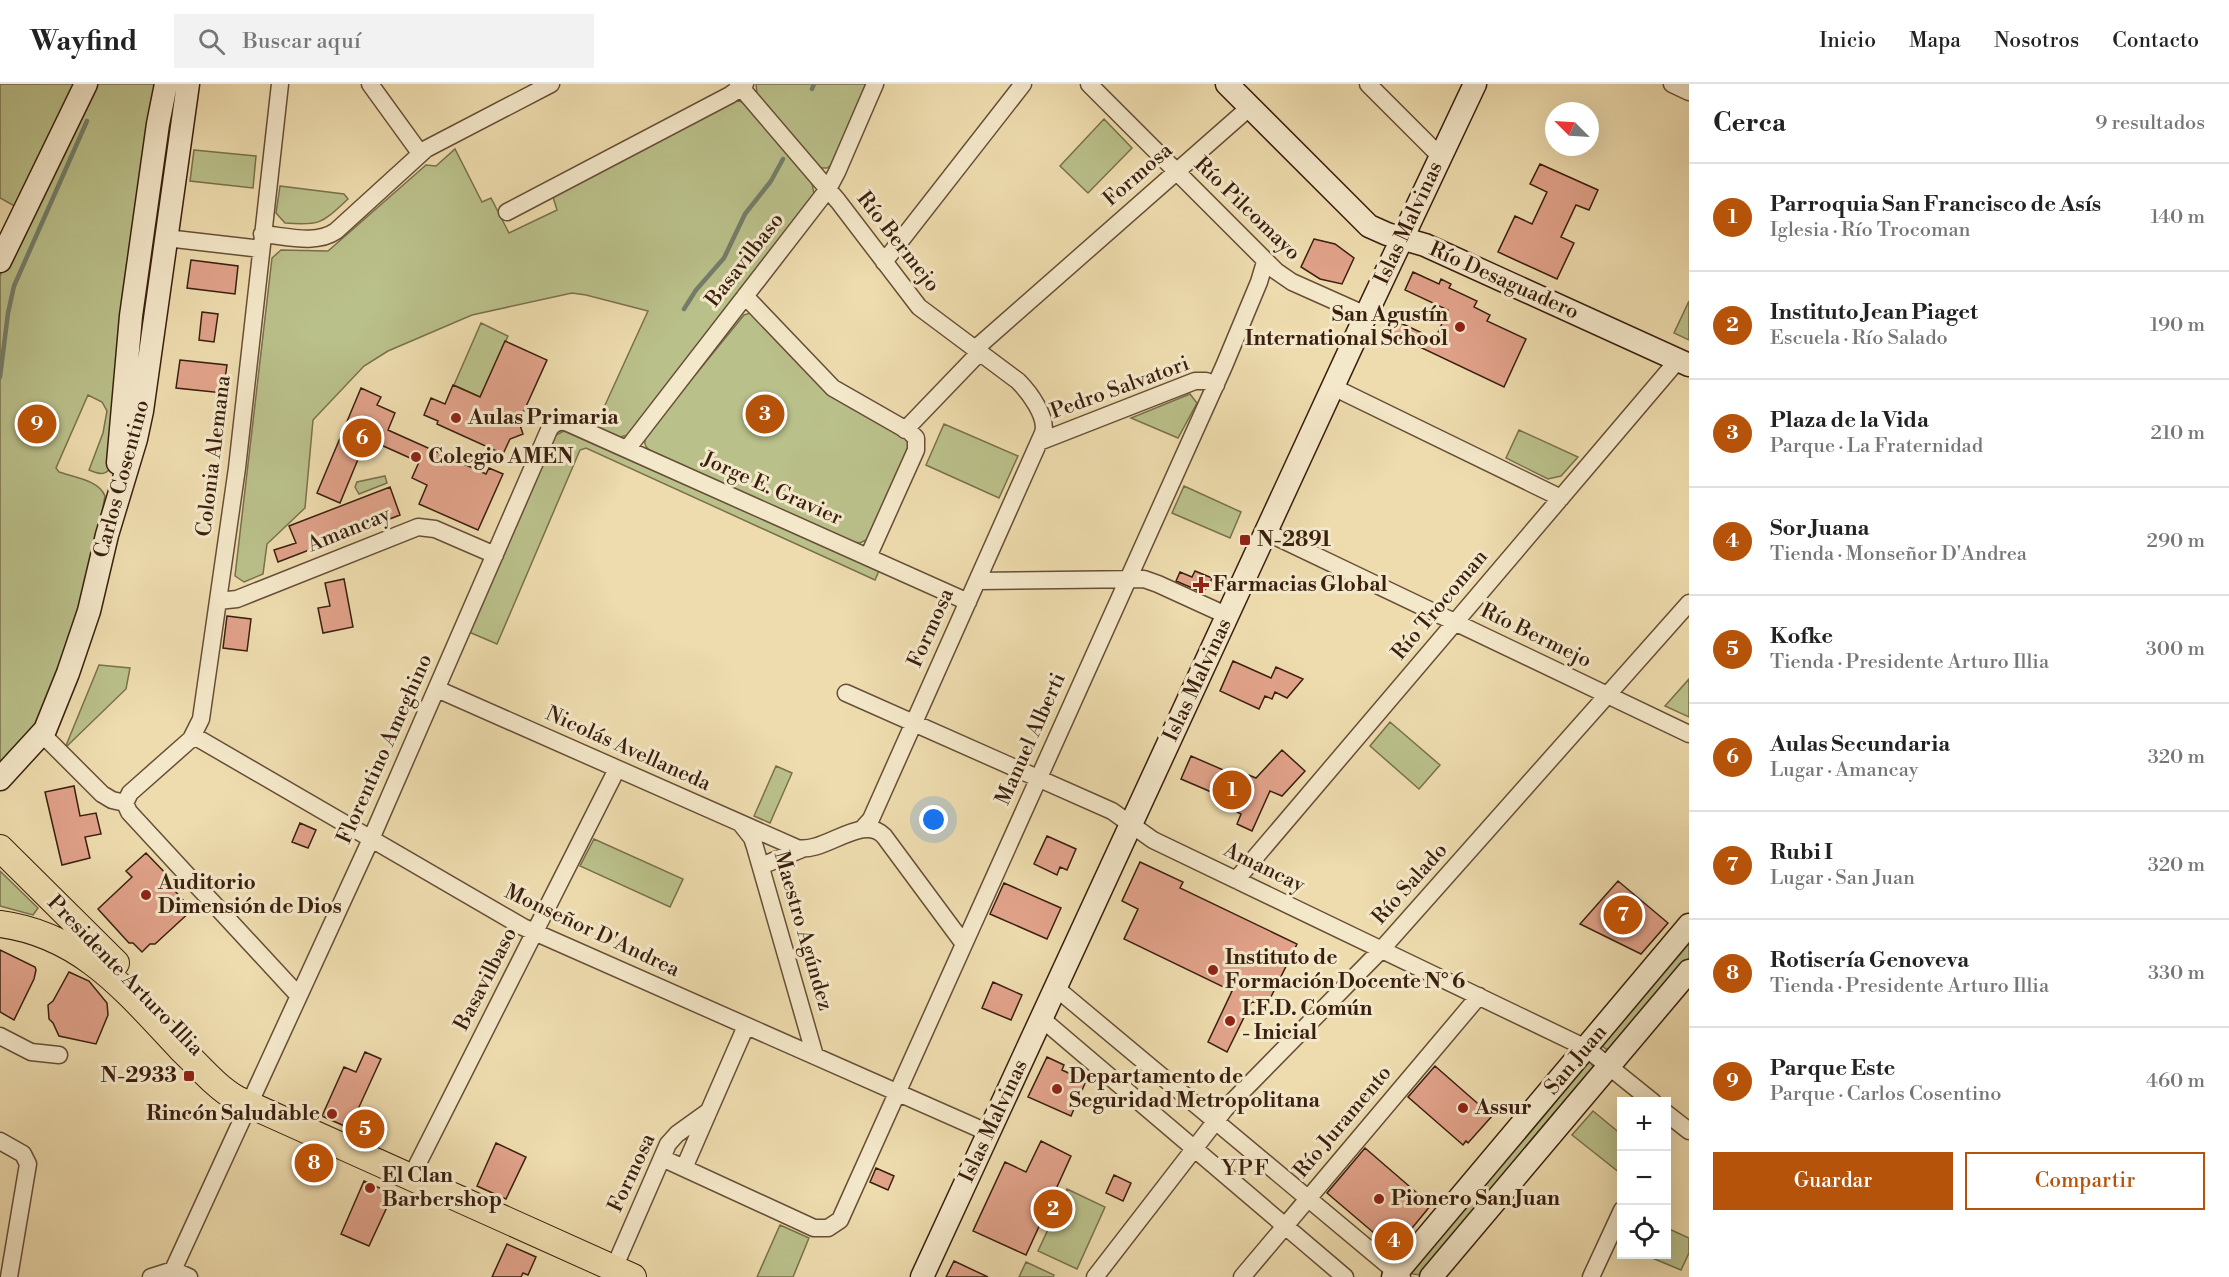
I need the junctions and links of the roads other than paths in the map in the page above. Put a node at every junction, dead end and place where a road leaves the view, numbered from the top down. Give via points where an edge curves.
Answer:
1 (86, 84) edge
2 (166, 84) edge
3 (188, 84) edge
4 (280, 84) edge
5 (370, 84) edge
6 (551, 84) edge
7 (875, 84) edge
8 (1023, 84) edge
9 (1089, 84) edge
10 (1227, 84) edge
11 (1368, 84) edge
12 (1475, 84) edge
13 (1672, 84) edge
14 (742, 85) edge
15 (1689, 92) edge
16 (1250, 107) junction
17 (420, 153) junction
18 (1440, 156) junction
19 (1176, 172) junction
20 (828, 189) junction
21 (507, 212) dead end
22 (166, 238) junction
23 (1402, 238) junction
24 (262, 241) junction
25 (0, 261) edge
26 (884, 262) junction
27 (1265, 262) junction
28 (745, 296) junction
29 (1366, 315) junction
30 (977, 351) junction
31 (1684, 362) edge
32 (1216, 385) junction
33 (1333, 387) junction
34 (557, 422) joint
35 (905, 429) junction
36 (1039, 442) junction
37 (627, 449) junction
38 (1561, 498) junction
39 (1266, 532) junction
40 (107, 535) junction
41 (495, 555) junction
42 (868, 557) junction
43 (1129, 578) junction
44 (977, 581) junction
45 (218, 601) junction
46 (968, 602) junction
47 (1689, 603) edge
48 (1228, 616) junction
49 (1455, 622) junction
50 (437, 688) junction
51 (846, 693) dead end
52 (1607, 695) junction
53 (914, 723) junction
54 (42, 734) junction
55 (1689, 734) edge
56 (194, 736) junction
57 (617, 768) junction
58 (1038, 778) junction
59 (0, 779) edge
60 (125, 803) junction
61 (740, 823) junction
62 (1131, 824) junction
63 (862, 830) junction
64 (371, 839) junction
65 (0, 848) edge
66 (802, 849) junction
67 (761, 866) junction
68 (1236, 880) junction
69 (0, 924) edge
70 (1689, 925) edge
71 (534, 933) junction
72 (964, 944) junction
73 (1381, 950) junction
74 (1689, 971) edge
75 (1056, 988) junction
76 (299, 996) junction
77 (1479, 996) junction
78 (1042, 1019) junction
79 (747, 1026) junction
80 (0, 1036) edge
81 (1586, 1048) junction
82 (59, 1055) dead end
83 (815, 1056) junction
84 (1610, 1066) junction
85 (898, 1092) junction
86 (1648, 1097) edge
87 (250, 1105) junction
88 (709, 1112) junction
89 (1671, 1117) edge
90 (1215, 1121) junction
91 (1689, 1131) edge
92 (989, 1133) junction
93 (0, 1141) edge
94 (1194, 1149) junction
95 (662, 1158) junction
96 (684, 1168) junction
97 (411, 1177) junction
98 (1308, 1199) junction
99 (1617, 1221) edge
100 (1285, 1226) junction
101 (181, 1273) edge
102 (624, 1273) edge
103 (1397, 1276) edge
104 (9, 1277) edge
105 (151, 1277) edge
106 (922, 1277) edge
107 (1095, 1277) edge
108 (1242, 1277) edge
109 (1345, 1277) edge
110 (1431, 1277) edge
111 (1591, 1277) edge

1 - 25 main road
2 - 40 main road via 132,310 121,440
3 - 22 main road, Carlos Cosentino
4 - 24 street, Colonia Alemana
5 - 17 street
6 - 17 street
7 - 20 street, Basavilbaso
8 - 26 street
9 - 19 street, Río Pilcomayo
10 - 16 main road, Río Desaguadero
11 - 18 street
12 - 18 main road, Islas Malvinas
13 - 15 street
14 - 20 street, Río Bermejo
14 - 21 street via 719,101
16 - 19 street, Formosa
16 - 23 main road, Río Desaguadero via 1362,221 1377,231
17 - 24 street via 336,231 310,239
18 - 23 main road, Islas Malvinas
19 - 27 street, Río Pilcomayo
19 - 30 street, Formosa
20 - 26 street, Río Bermejo
20 - 28 street, Basavilbaso
22 - 24 street
22 - 40 main road, Carlos Cosentino via 141,421
23 - 29 main road, Islas Malvinas
23 - 31 main road, Río Desaguadero
24 - 45 street, Colonia Alemana
26 - 30 street, Río Bermejo via 919,307
27 - 29 street, Río Pilcomayo via 1287,279
27 - 32 street, Manuel Alberti
28 - 35 street via 833,388
28 - 37 street, Basavilbaso
29 - 33 main road, Islas Malvinas
30 - 35 street, Formosa
30 - 36 street, Río Bermejo via 1018,381 1029,394 1044,423
31 - 38 street, Río Trocoman
32 - 36 street, Pedro Salvatori via 1195,381
32 - 43 street, Manuel Alberti
33 - 38 street
33 - 39 main road, Islas Malvinas
34 - 37 street, Jorge E. Gravier via 568,423
34 - 41 street, Florentino Ameghino via 549,430
35 - 42 street via 916,438 917,448
36 - 44 street, Formosa
37 - 42 street, Jorge E. Gravier
38 - 49 street, Río Trocoman
39 - 48 main road, Islas Malvinas
39 - 49 street, Río Bermejo
40 - 54 main road, Carlos Cosentino via 76,651
41 - 45 street, Amancay via 435,529 418,527 237,598
41 - 50 street, Florentino Ameghino
42 - 46 street, Jorge E. Gravier
43 - 44 street
43 - 48 street via 1158,584
43 - 58 street, Manuel Alberti
44 - 46 street, Formosa
45 - 56 street, Colonia Alemana via 201,719
46 - 53 street, Formosa
47 - 52 street, Río Salado
48 - 62 main road, Islas Malvinas
49 - 52 street, Río Bermejo
49 - 68 street, Río Trocoman
50 - 57 street, Nicolás Avellaneda
50 - 64 street, Florentino Ameghino
51 - 53 street, Amancay
52 - 55 street, Río Bermejo
52 - 73 street, Río Salado
53 - 58 street, Amancay
53 - 63 street, Formosa via 871,819
54 - 59 main road, Carlos Cosentino
54 - 60 street via 102,794
56 - 60 street via 130,793
56 - 64 street, Monseñor D'Andrea
57 - 61 street, Nicolás Avellaneda
57 - 71 street, Basavilbaso
58 - 62 street, Amancay via 1112,811
58 - 72 street, Manuel Alberti
60 - 76 street via 129,812
61 - 66 street, Nicolás Avellaneda
61 - 67 street, Maestro Agúndez via 752,838
62 - 68 street, Amancay via 1153,840
62 - 75 main road, Islas Malvinas
63 - 66 street
63 - 72 street via 872,828 882,834
64 - 71 street, Monseñor D'Andrea
64 - 76 street, Florentino Ameghino
65 - 87 main road, Presidente Arturo Illia via 141,988
66 - 67 street
67 - 83 street, Maestro Agúndez
68 - 73 street, Amancay
69 - 87 main road, Presidente Arturo Illia via 46,935 89,959 118,982 217,1085
70 - 81 main road, San Juan
71 - 79 street, Monseñor D'Andrea
71 - 97 street, Basavilbaso
72 - 85 street, Manuel Alberti
73 - 77 street, Amancay
73 - 90 street, Río Salado
74 - 84 main road, San Juan
75 - 78 main road, Islas Malvinas
75 - 90 street
76 - 87 street, Florentino Ameghino
77 - 81 street, Amancay
77 - 98 street, Río Juramento
78 - 92 main road, Islas Malvinas
78 - 94 street
79 - 83 street, Monseñor D'Andrea
79 - 88 street
80 - 82 street via 31,1052
81 - 84 street, Amancay
81 - 103 main road, San Juan
83 - 85 street, Monseñor D'Andrea
84 - 86 street, Amancay
84 - 110 main road, San Juan
85 - 92 street, Monseñor D'Andrea
85 - 96 street, Manuel Alberti via 842,1216 828,1228 810,1226
87 - 97 main road, Presidente Arturo Illia
87 - 101 street, Florentino Ameghino
88 - 95 street, Formosa via 677,1134
88 - 96 street
89 - 91 street
90 - 94 street, Río Salado
90 - 98 street
92 - 106 main road, Islas Malvinas
93 - 104 street via 26,1159 28,1170
94 - 100 street
94 - 107 street, Río Salado
95 - 96 street
95 - 102 street, Formosa
97 - 102 main road, Presidente Arturo Illia
98 - 100 street, Río Juramento
98 - 103 street
99 - 111 street
100 - 108 street, Río Juramento
100 - 109 street
101 - 105 street, Florentino Ameghino

